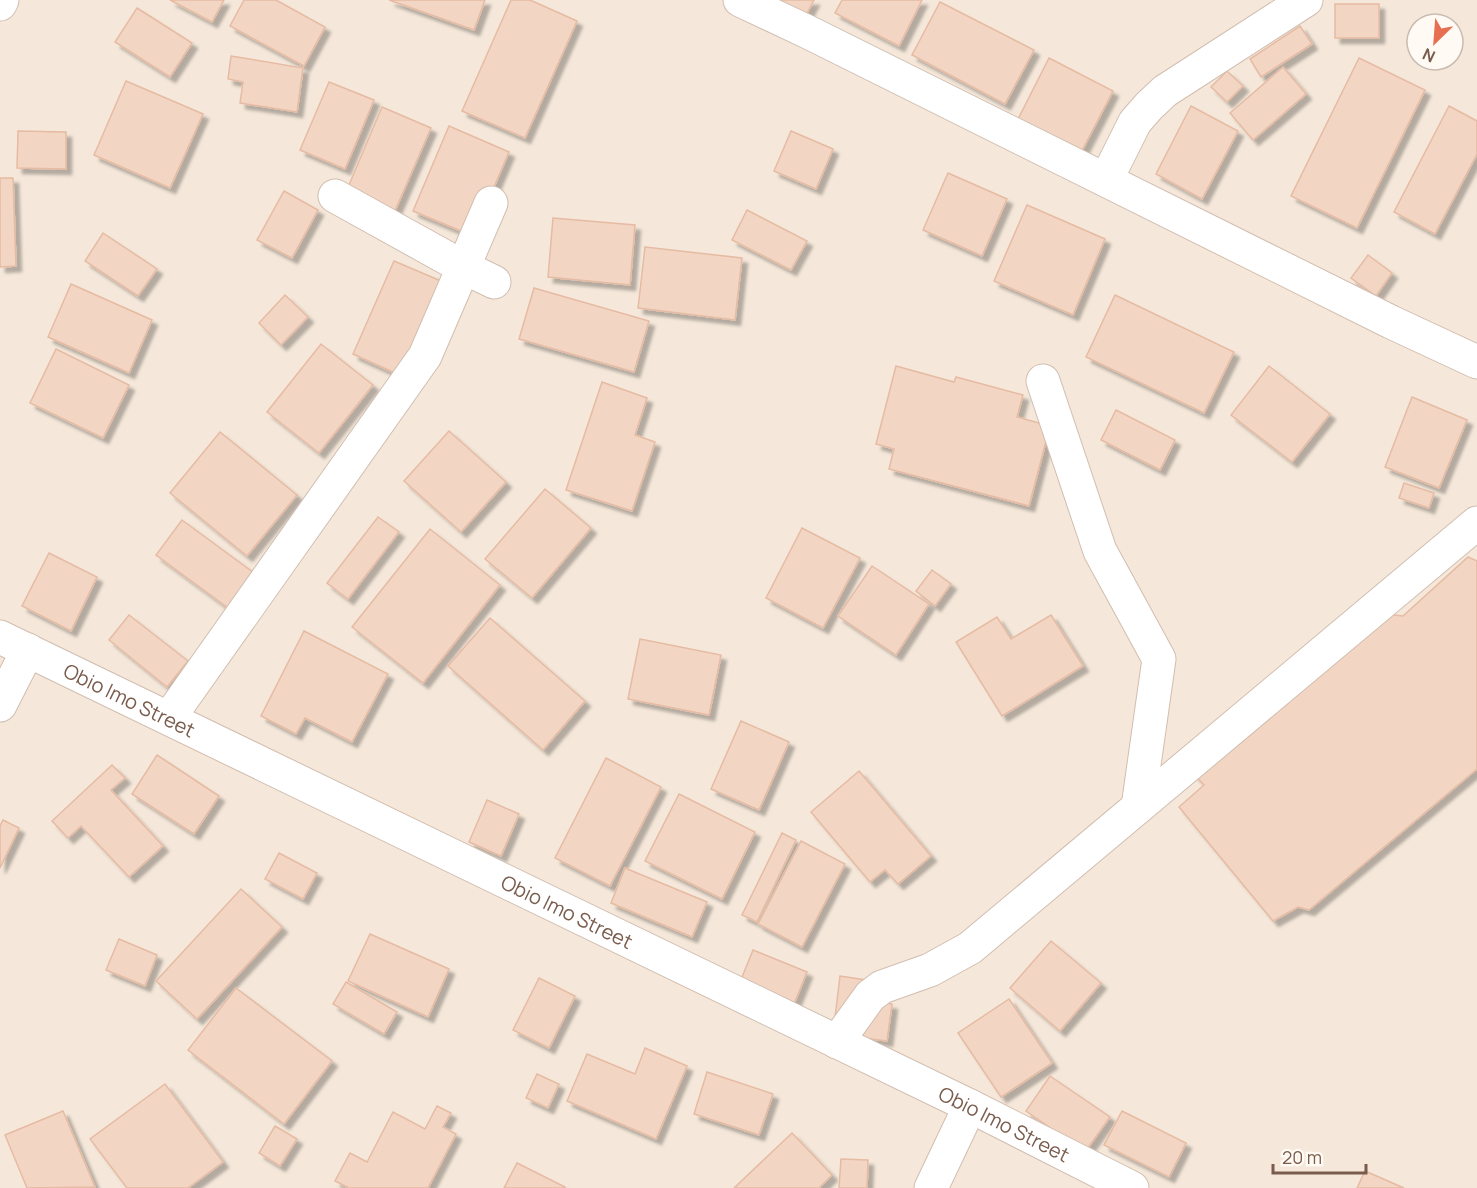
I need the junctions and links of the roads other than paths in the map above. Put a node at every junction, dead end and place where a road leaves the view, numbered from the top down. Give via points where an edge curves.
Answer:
1 (3, 0) edge
2 (740, 0) edge
3 (1306, 0) edge
4 (0, 4) edge
5 (1106, 180) junction
6 (335, 196) dead end
7 (491, 203) dead end
8 (463, 267) junction
9 (494, 282) dead end
10 (1477, 362) edge
11 (1043, 381) dead end
12 (1477, 523) edge
13 (14, 643) edge
14 (0, 705) edge
15 (169, 718) junction
16 (1138, 807) junction
17 (837, 1041) junction
18 (970, 1106) junction
19 (932, 1188) edge
20 (1132, 1188) edge

1 - 4 street
2 - 5 street
3 - 5 street via 1165,91 1135,122
5 - 10 street
6 - 8 street
7 - 8 street
8 - 9 street
8 - 15 street via 425,356
11 - 16 street via 1100,551 1159,659
12 - 16 street
13 - 14 street
13 - 15 street, Obio Imo Street
15 - 17 street, Obio Imo Street
16 - 17 street via 970,948 870,996
17 - 18 street, Obio Imo Street
18 - 19 street
18 - 20 street, Obio Imo Street

